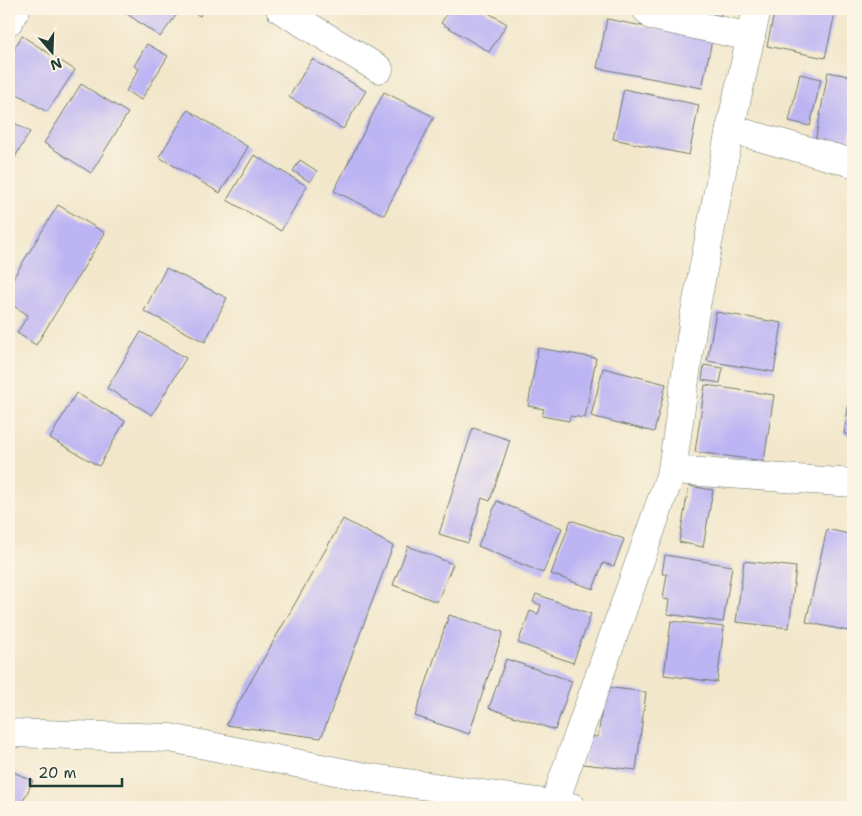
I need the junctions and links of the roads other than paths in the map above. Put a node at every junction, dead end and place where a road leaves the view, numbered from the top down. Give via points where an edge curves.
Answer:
1 (16, 9) edge
2 (280, 9) edge
3 (646, 9) edge
4 (757, 9) edge
5 (9, 21) edge
6 (751, 37) junction
7 (379, 69) dead end
8 (730, 130) junction
9 (853, 163) edge
10 (672, 470) junction
11 (853, 483) edge
12 (9, 733) edge
13 (563, 806) edge

1 - 5 street
2 - 7 street
3 - 6 street via 653,16
4 - 6 street
6 - 8 street
8 - 9 street
8 - 10 street via 694,317
10 - 11 street
10 - 13 street
12 - 13 street via 170,738 366,777

